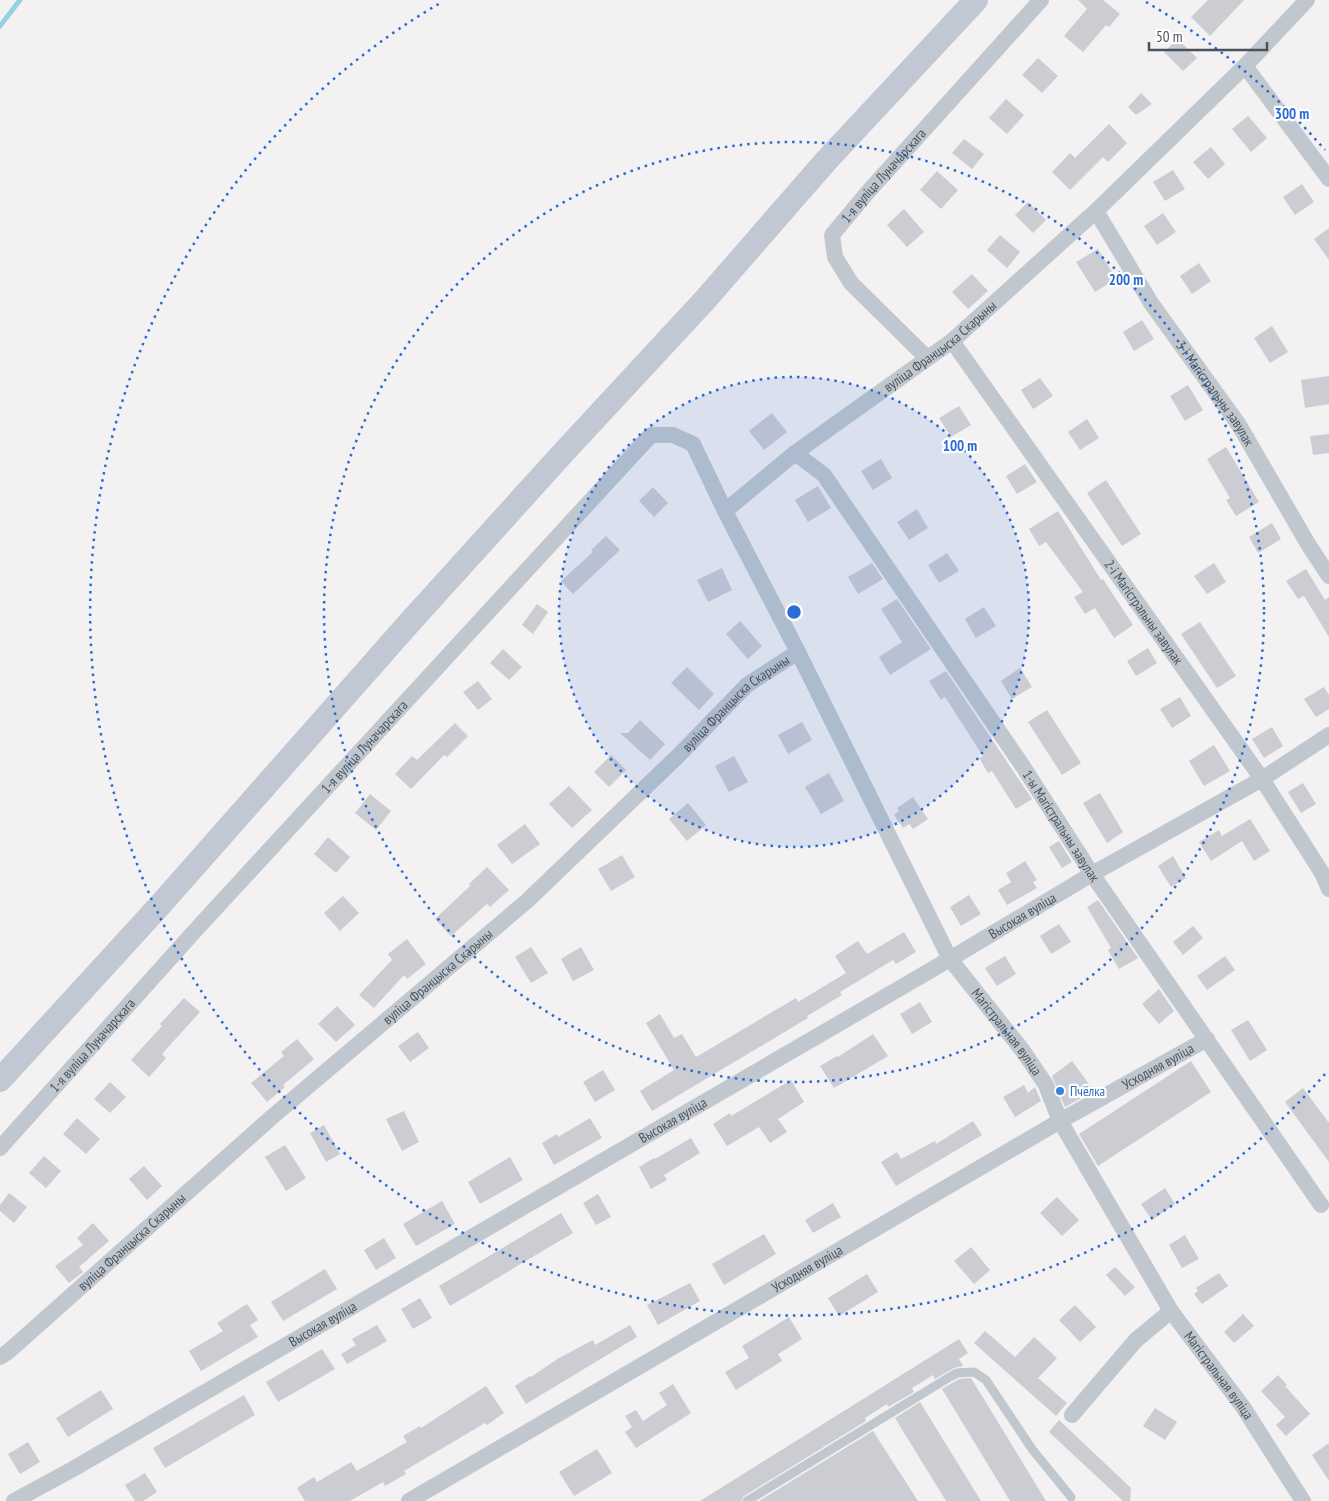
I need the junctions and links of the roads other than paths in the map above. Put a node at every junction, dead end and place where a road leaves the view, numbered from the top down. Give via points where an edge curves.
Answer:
1 (976, 0) edge
2 (1041, 0) edge
3 (1307, 0) edge
4 (1245, 66) junction
5 (1329, 179) edge
6 (1096, 212) junction
7 (952, 341) junction
8 (927, 358) junction
9 (795, 453) junction
10 (725, 511) junction
11 (1329, 576) edge
12 (798, 652) junction
13 (1329, 735) edge
14 (1262, 779) junction
15 (1092, 874) junction
16 (1329, 889) edge
17 (950, 959) junction
18 (1207, 1039) junction
19 (0, 1080) edge
20 (1060, 1121) junction
21 (0, 1148) edge
22 (1321, 1205) dead end
23 (1171, 1311) junction
24 (0, 1357) edge
25 (1072, 1415) dead end
26 (1071, 1497) dead end
27 (14, 1501) edge
28 (409, 1501) edge
29 (747, 1501) edge
30 (1303, 1501) edge

1 - 19 street via 825,162 704,301 563,452
2 - 8 street, 1-я вуліца Луначарскага via 832,236 835,257 851,282
3 - 4 street, вуліца Францыска Скарыны
4 - 5 street
4 - 6 street, вуліца Францыска Скарыны
6 - 7 street, вуліца Францыска Скарыны
6 - 11 street, 3-і Магістральны завулак via 1151,303 1240,425
7 - 8 street, вуліца Францыска Скарыны
7 - 14 street, 2-і Магістральны завулак
8 - 9 street, вуліца Францыска Скарыны
9 - 10 street, вуліца Францыска Скарыны
9 - 15 street, 1-ы Магістральны завулак via 824,474 1024,768
10 - 12 street, вуліца Францыска Скарыны
10 - 21 street, 1-я вуліца Луначарскага via 693,444 673,435 651,434
12 - 17 street, Магістральная вуліца
12 - 24 street, вуліца Францыска Скарыны via 747,685 527,901 272,1117
13 - 14 street, Высокая вуліца
14 - 15 street, Высокая вуліца
14 - 16 street, 2-і Магістральны завулак
15 - 17 street, Высокая вуліца
15 - 18 street, 1-ы Магістральны завулак
17 - 20 street, Магістральная вуліца via 1023,1051 1046,1085
17 - 27 street, Высокая вуліца
18 - 20 street, Усходняя вуліца
18 - 22 street, 1-ы Магістральны завулак
20 - 23 street, Магістральная вуліца
20 - 28 street, Усходняя вуліца
23 - 25 street via 1136,1340
23 - 30 street, Магістральная вуліца via 1243,1407
26 - 29 lane via 1032,1449 986,1380 974,1372 957,1373 948,1378

